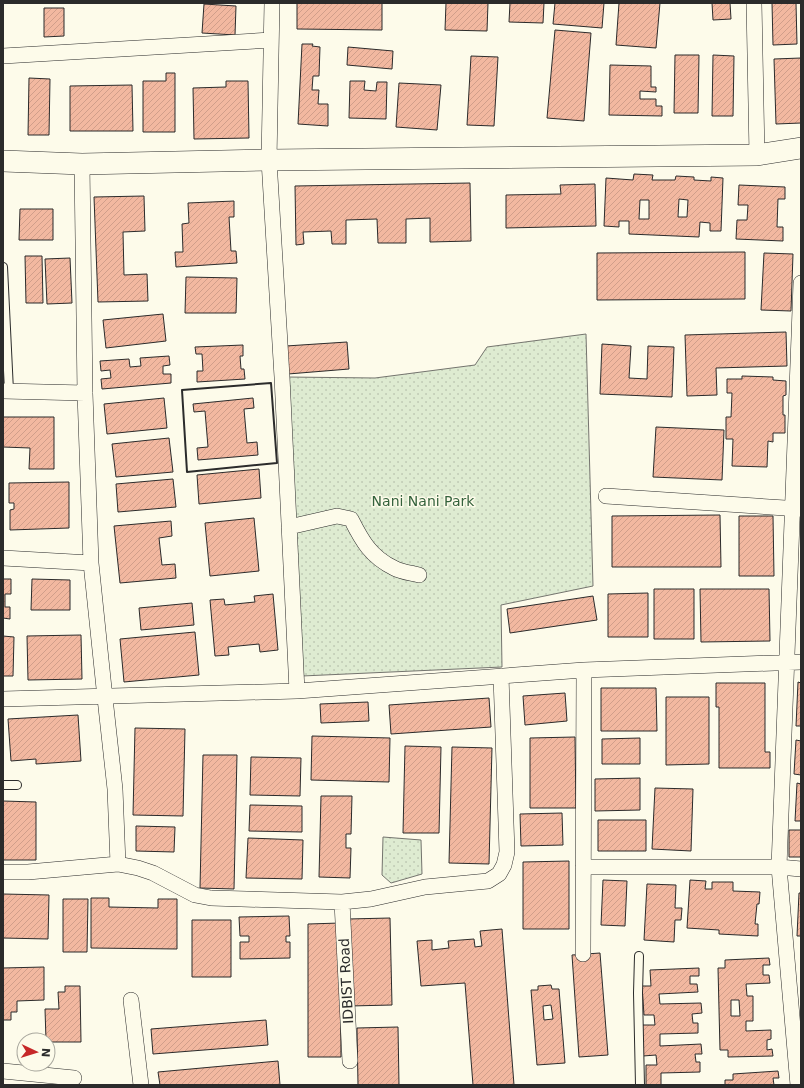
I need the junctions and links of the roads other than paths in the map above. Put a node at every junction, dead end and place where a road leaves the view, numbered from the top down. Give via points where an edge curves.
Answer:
1 (272, 3) edge
2 (754, 3) edge
3 (272, 40) junction
4 (3, 56) edge
5 (801, 148) edge
6 (757, 155) junction
7 (269, 160) junction
8 (3, 161) edge
9 (82, 164) junction
10 (3, 267) edge
11 (801, 283) edge
12 (6, 391) edge
13 (85, 393) junction
14 (606, 496) dead end
15 (797, 508) edge
16 (290, 527) junction
17 (3, 558) edge
18 (91, 563) junction
19 (419, 575) dead end
20 (794, 662) edge
21 (584, 670) junction
22 (501, 676) junction
23 (297, 691) junction
24 (105, 698) junction
25 (3, 700) edge
26 (3, 785) edge
27 (17, 785) dead end
28 (118, 864) junction
29 (583, 867) junction
30 (779, 867) junction
31 (801, 869) edge
32 (3, 872) edge
33 (342, 902) junction
34 (583, 954) dead end
35 (639, 956) dead end
36 (131, 1000) dead end
37 (350, 1060) dead end
38 (3, 1071) edge
39 (74, 1078) dead end
40 (141, 1085) edge
41 (640, 1085) edge
42 (798, 1085) edge

1 - 3 street
2 - 6 street
3 - 4 street
3 - 7 street
5 - 6 street
6 - 7 street
7 - 9 street
7 - 16 street
8 - 9 street
9 - 13 street
10 - 12 lane
11 - 15 street
12 - 13 street
13 - 18 street
14 - 15 street
15 - 20 street
16 - 19 street via 337,516 351,519 375,556 395,569
16 - 23 street
17 - 18 street
18 - 24 street
20 - 21 street
20 - 30 street
21 - 22 street
21 - 29 street
22 - 23 street
22 - 33 street via 507,852 499,874 488,881 441,885
23 - 24 street
24 - 25 street
24 - 28 street via 115,789
26 - 27 lane
28 - 32 street
28 - 33 street via 153,873 195,895 211,898
29 - 30 street
29 - 34 street
30 - 31 street
30 - 42 street
33 - 37 street, IDBIST Road
35 - 41 lane
36 - 40 street
38 - 39 street

